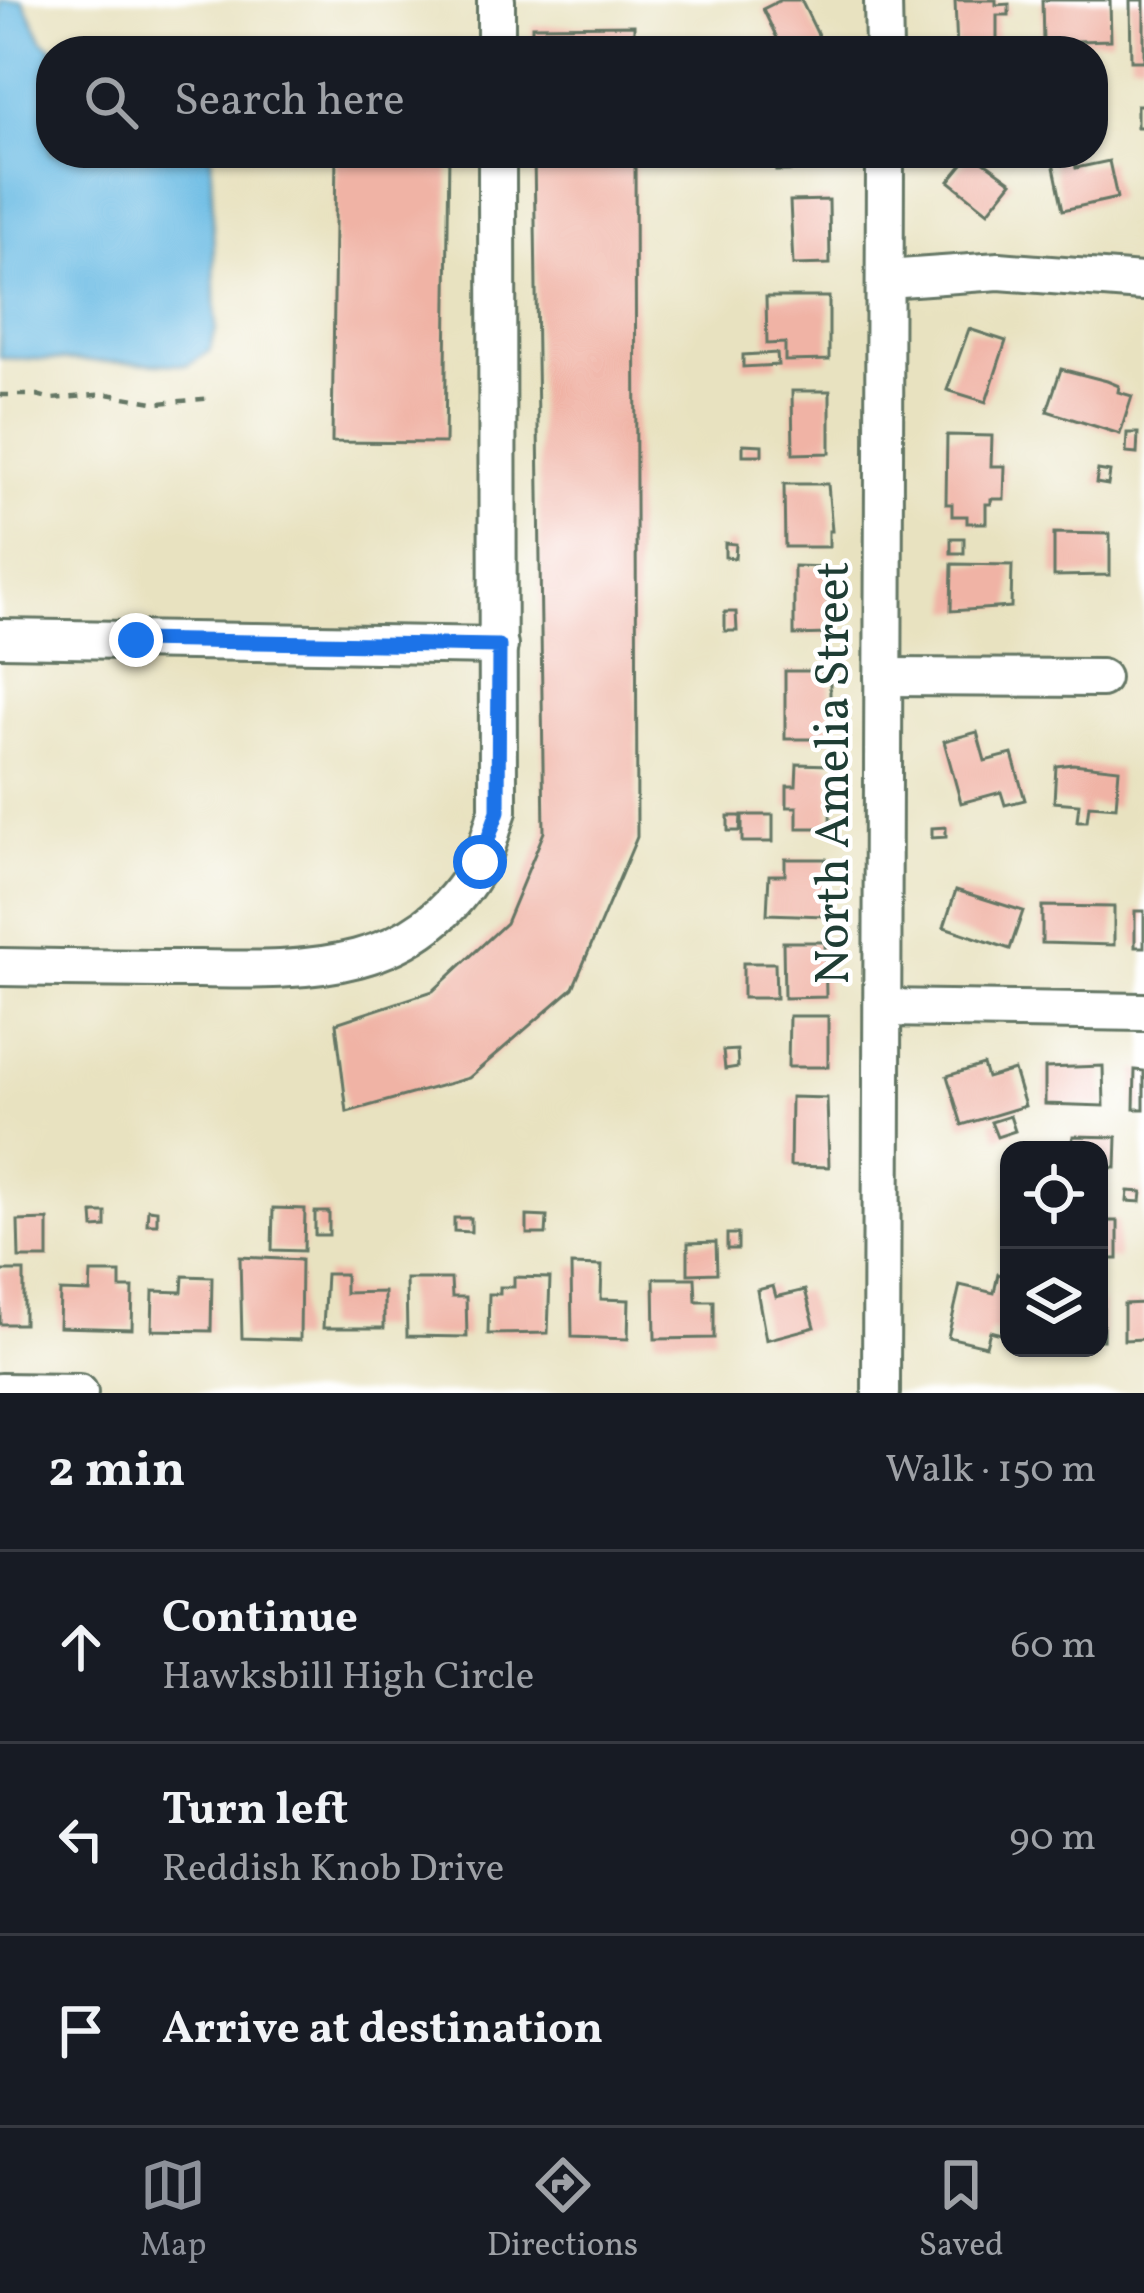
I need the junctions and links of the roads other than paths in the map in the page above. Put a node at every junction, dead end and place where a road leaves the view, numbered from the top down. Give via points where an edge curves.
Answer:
1 (496, 0) edge
2 (883, 0) edge
3 (496, 36) edge
4 (884, 36) edge
5 (497, 168) edge
6 (885, 168) edge
7 (886, 279) junction
8 (1142, 282) edge
9 (0, 638) edge
10 (499, 646) junction
11 (883, 677) junction
12 (1101, 678) dead end
13 (0, 967) edge
14 (883, 1008) junction
15 (1144, 1012) edge
16 (0, 1392) edge
17 (79, 1393) edge
18 (881, 1393) edge

1 - 3 street
2 - 4 street
5 - 10 street
6 - 7 street, North Amelia Street
7 - 8 street via 999,271
7 - 11 street, North Amelia Street
9 - 10 street
10 - 13 street via 498,811 480,862 444,910 395,945 345,964 291,970
11 - 12 street
11 - 14 street, North Amelia Street
14 - 15 street
14 - 18 street, North Amelia Street
16 - 17 street

